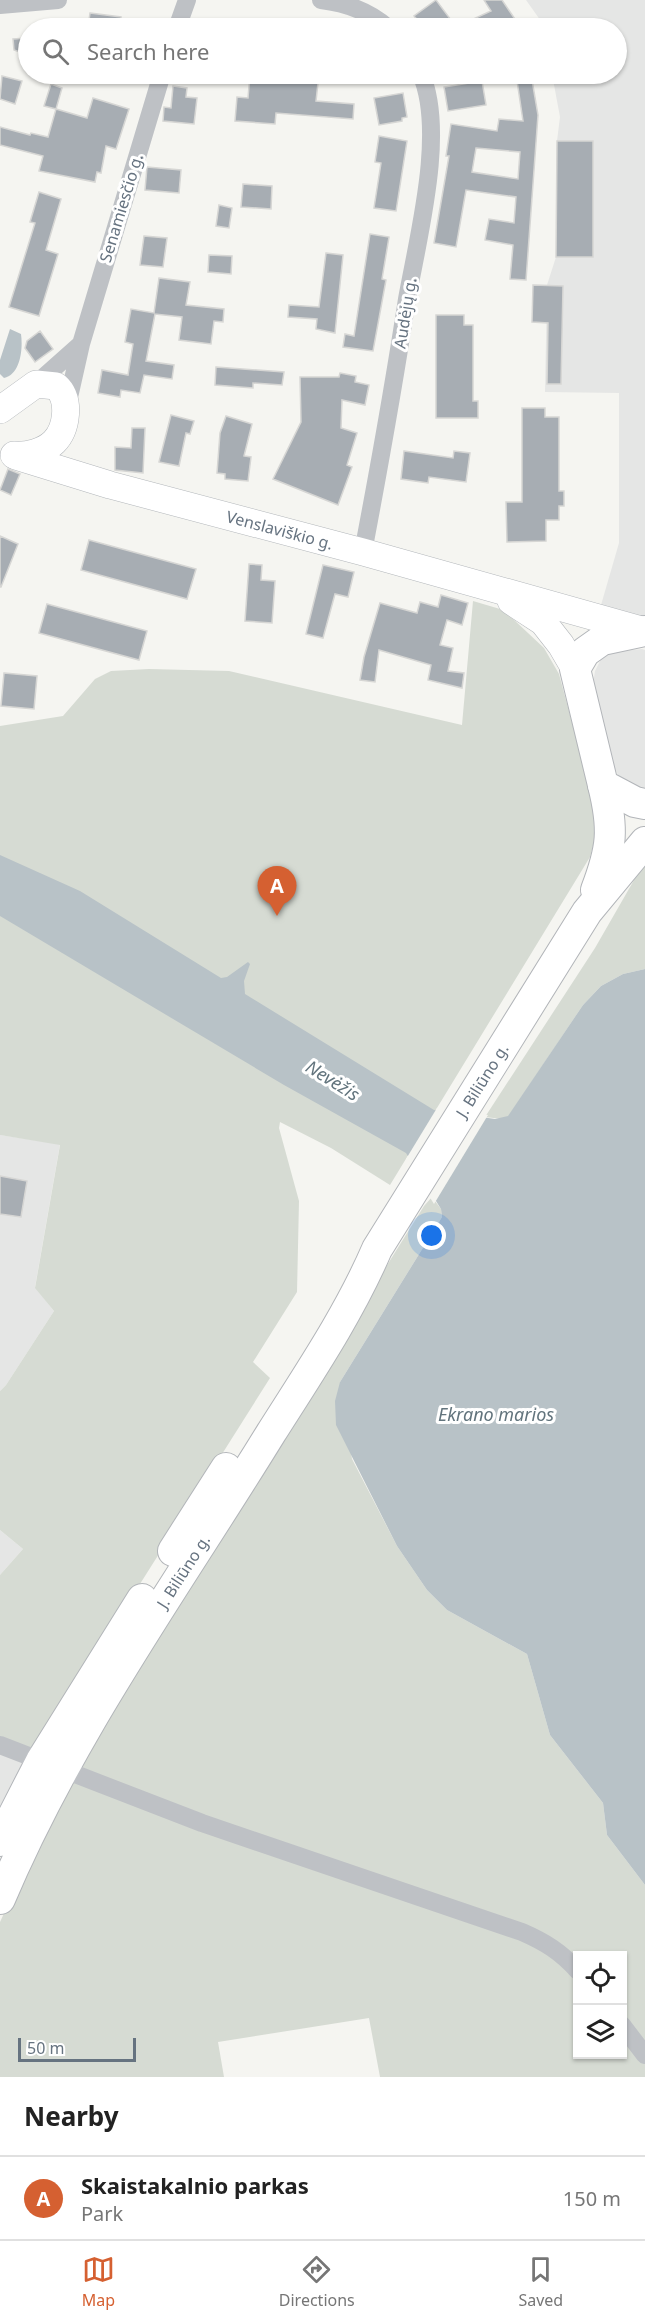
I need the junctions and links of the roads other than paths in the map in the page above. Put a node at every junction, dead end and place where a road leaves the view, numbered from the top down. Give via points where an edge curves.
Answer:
1 (58, 0) edge
2 (187, 0) edge
3 (321, 0) edge
4 (0, 5) edge
5 (181, 18) edge
6 (374, 18) edge
7 (159, 84) edge
8 (425, 84) edge
9 (81, 344) junction
10 (36, 384) junction
11 (67, 408) junction
12 (0, 410) edge
13 (56, 441) junction
14 (8, 453) edge
15 (67, 470) junction
16 (363, 552) junction
17 (492, 588) junction
18 (645, 631) edge
19 (575, 669) junction
20 (603, 785) junction
21 (645, 804) edge
22 (645, 842) edge
23 (587, 912) junction
24 (0, 1745) edge
25 (51, 1765) junction
26 (0, 1841) edge
27 (0, 1899) edge
28 (573, 1966) edge
29 (627, 2032) edge
30 (645, 2055) edge

1 - 4 street
2 - 5 street
3 - 6 street via 349,6
7 - 9 street, Senamiesčio g.
8 - 16 street, Audėjų g. via 430,112 429,166
9 - 10 street
9 - 11 street, Senamiesčio g.
10 - 11 main road via 57,386
10 - 12 main road
11 - 13 main road
13 - 14 main road via 39,451
13 - 15 main road
14 - 15 main road, Venslaviškio g.
15 - 16 main road, Venslaviškio g.
16 - 17 main road, Venslaviškio g.
17 - 18 main road, Venslaviškio g.
17 - 19 main road, Venslaviškio g. via 543,622
18 - 19 main road via 602,640 585,652
19 - 20 main road, J. Biliūno g.
20 - 21 main road
20 - 23 main road, J. Biliūno g. via 611,843
22 - 23 main road, J. Biliūno g.
23 - 25 main road, J. Biliūno g. via 377,1249 361,1287 218,1519
24 - 25 street
25 - 26 main road, J. Biliūno g.
25 - 27 main road, J. Biliūno g.
25 - 28 street via 202,1823 522,1932 545,1942
29 - 30 street

